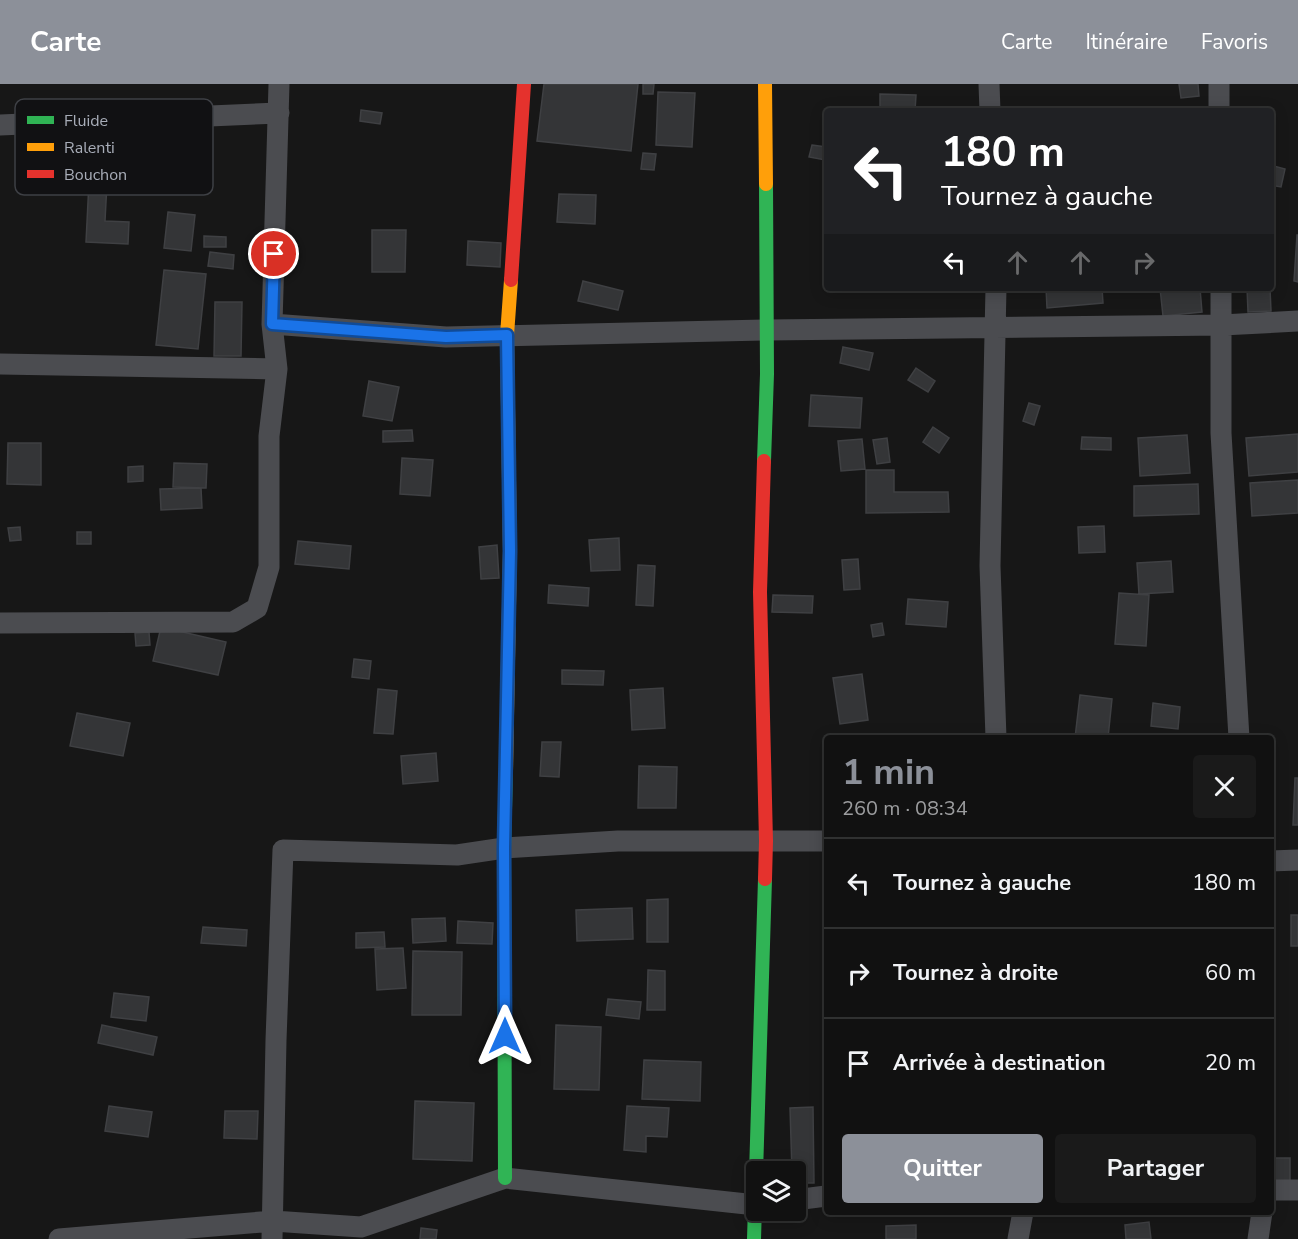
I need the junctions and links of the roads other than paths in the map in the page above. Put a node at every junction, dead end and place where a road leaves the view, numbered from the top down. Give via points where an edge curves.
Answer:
1 (279, 84) edge
2 (524, 84) edge
3 (765, 84) edge
4 (989, 84) edge
5 (1219, 84) edge
6 (990, 108) edge
7 (1219, 108) edge
8 (279, 113) junction
9 (213, 116) edge
10 (15, 124) edge
11 (0, 125) edge
12 (996, 291) edge
13 (1221, 291) edge
14 (1298, 321) edge
15 (272, 324) junction
16 (1221, 325) junction
17 (996, 328) junction
18 (767, 330) junction
19 (507, 335) junction
20 (0, 364) edge
21 (277, 369) junction
22 (0, 623) edge
23 (996, 735) edge
24 (1239, 735) edge
25 (766, 841) junction
26 (824, 841) edge
27 (504, 848) junction
28 (1298, 860) edge
29 (1274, 861) edge
30 (757, 1161) edge
31 (505, 1178) junction
32 (1274, 1190) edge
33 (1298, 1190) edge
34 (824, 1196) edge
35 (806, 1199) edge
36 (746, 1204) edge
37 (1022, 1215) edge
38 (1262, 1215) edge
39 (755, 1221) edge
40 (272, 1230) edge
41 (59, 1239) edge
42 (754, 1239) edge
43 (1018, 1239) edge
44 (1258, 1239) edge

1 - 8 street
2 - 19 street
3 - 18 street
4 - 6 street
5 - 7 street
8 - 9 street
8 - 15 street
10 - 11 street
12 - 17 street
13 - 16 street
14 - 16 street
15 - 19 street via 446,337
15 - 21 street
16 - 17 street
16 - 24 street via 1221,433
17 - 18 street
17 - 23 street via 990,567
18 - 19 street
18 - 25 street via 760,592
19 - 27 street via 510,551
20 - 21 street
21 - 22 street via 269,436 269,567 257,608 233,622
25 - 26 street
25 - 27 street via 618,841
25 - 30 street
27 - 31 street
27 - 40 street via 457,855 283,850
28 - 29 street
31 - 36 street
31 - 40 street via 361,1227
32 - 33 street
34 - 35 street
37 - 43 street
38 - 44 street
39 - 42 street
40 - 41 street

